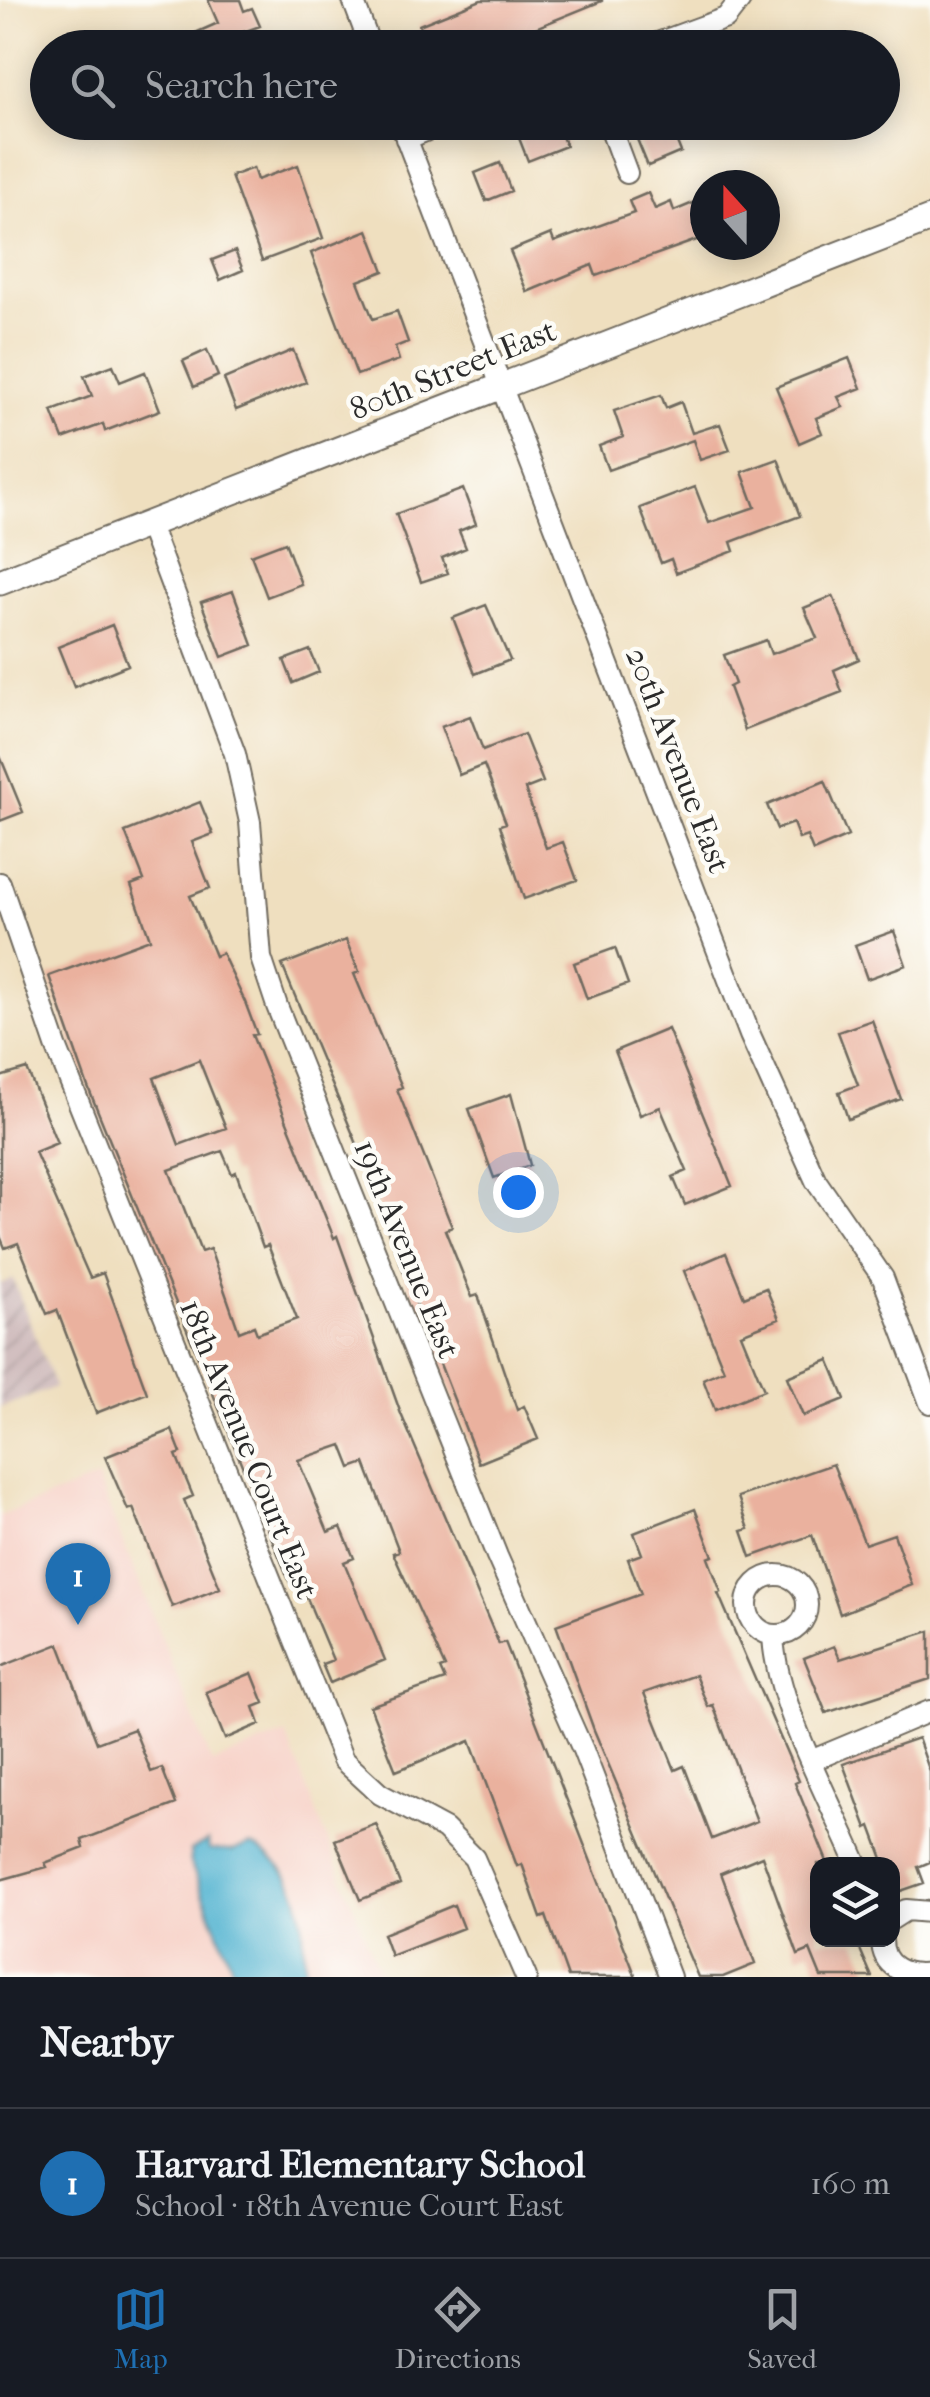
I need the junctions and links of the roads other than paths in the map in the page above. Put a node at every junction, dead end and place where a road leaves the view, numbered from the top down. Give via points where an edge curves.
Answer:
1 (353, 0) edge
2 (740, 0) edge
3 (364, 30) edge
4 (693, 30) edge
5 (407, 140) edge
6 (615, 140) edge
7 (628, 172) dead end
8 (930, 219) edge
9 (502, 383) junction
10 (149, 525) junction
11 (0, 582) edge
12 (0, 883) edge
13 (930, 1403) edge
14 (773, 1636) dead end
15 (930, 1711) edge
16 (813, 1760) junction
17 (854, 1857) edge
18 (930, 1912) edge
19 (900, 1913) edge
20 (885, 1947) edge
21 (930, 1973) edge
22 (526, 1977) edge
23 (670, 1977) edge

1 - 3 street
2 - 4 street via 726,18
5 - 9 street, 20th Avenue East
6 - 7 street
8 - 9 street, 80th Street East
9 - 10 street, 80th Street East
9 - 13 street, 20th Avenue East via 750,1035 816,1181 883,1278
10 - 11 street, 80th Street East
10 - 23 street, 19th Avenue East via 235,754 250,822 261,958 278,1006
12 - 22 street, 18th Avenue Court East via 70,1083 343,1760 380,1794 445,1829 474,1858
14 - 16 street via 774,1660
15 - 16 street
16 - 17 street
18 - 19 street
20 - 21 street via 893,1968 914,1976

